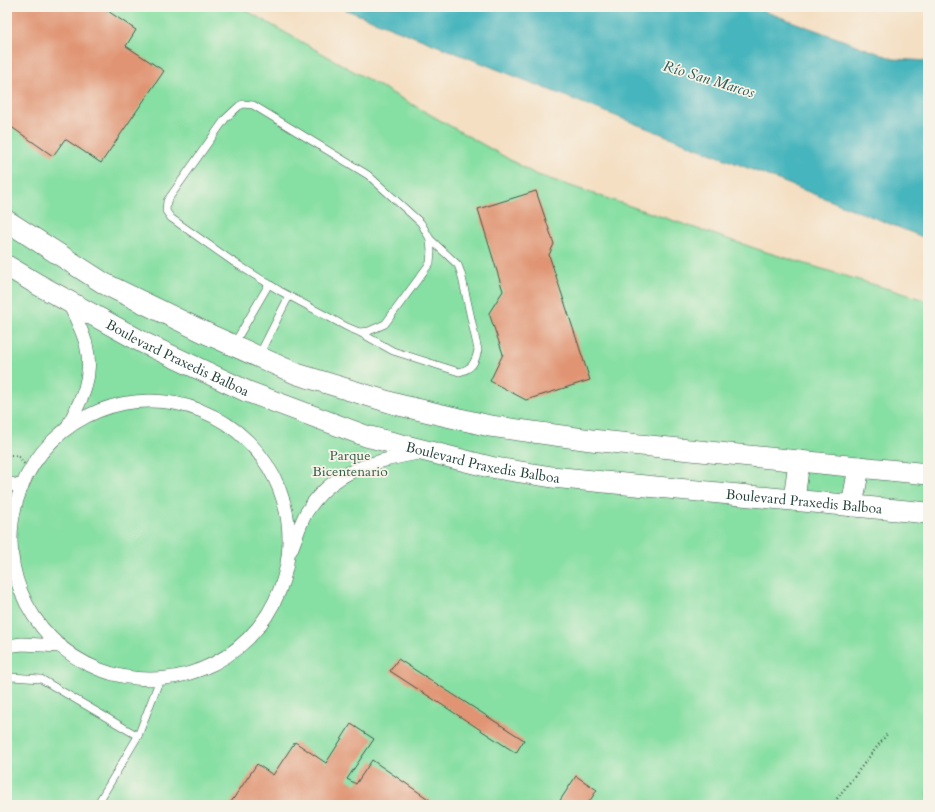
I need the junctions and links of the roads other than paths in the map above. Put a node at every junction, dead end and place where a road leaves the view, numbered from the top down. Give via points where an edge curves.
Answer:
1 (7, 221) edge
2 (430, 239) junction
3 (7, 266) edge
4 (269, 284) junction
5 (289, 296) junction
6 (67, 301) junction
7 (359, 332) junction
8 (233, 345) junction
9 (258, 356) junction
10 (66, 429) junction
11 (425, 451) junction
12 (799, 461) junction
13 (859, 467) junction
14 (928, 474) edge
15 (7, 483) edge
16 (22, 487) junction
17 (794, 500) junction
18 (852, 506) junction
19 (15, 510) junction
20 (928, 513) edge
21 (7, 523) edge
22 (288, 560) junction
23 (7, 646) edge
24 (61, 646) junction
25 (7, 678) edge
26 (160, 679) junction
27 (138, 736) junction
28 (97, 805) edge

1 - 8 main road via 105,284
2 - 4 lane via 422,223 368,175 253,105 243,104 225,119 167,201 166,211 171,218
2 - 7 lane via 430,263 385,324
2 - 7 lane via 458,265 461,273 478,350 475,361 466,370 458,372 393,352
3 - 6 main road, Boulevard Praxedis Balboa
4 - 5 lane
4 - 8 lane
5 - 7 lane
5 - 9 lane
6 - 10 street via 84,334 89,362 85,389
6 - 11 main road, Boulevard Praxedis Balboa via 144,342 246,391 366,436
8 - 9 main road
9 - 12 main road via 297,374 399,405 490,426 591,440
10 - 16 street via 46,448
10 - 22 street via 103,409 143,401 183,405 221,420 252,446 275,480 287,519
11 - 17 main road, Boulevard Praxedis Balboa via 490,467 552,477
11 - 22 street via 373,463 350,471 334,481 321,493 306,514
12 - 13 main road
12 - 17 main road
13 - 14 main road
13 - 18 main road
15 - 16 street
16 - 19 street
17 - 18 main road, Boulevard Praxedis Balboa
18 - 20 main road, Boulevard Praxedis Balboa
19 - 21 street
19 - 24 street via 12,545 17,579 34,616
22 - 26 street via 281,586 270,611 245,642 206,668 187,675
23 - 24 street
24 - 26 street via 83,662 108,672 134,678
25 - 27 lane via 41,679
26 - 27 lane
27 - 28 lane

